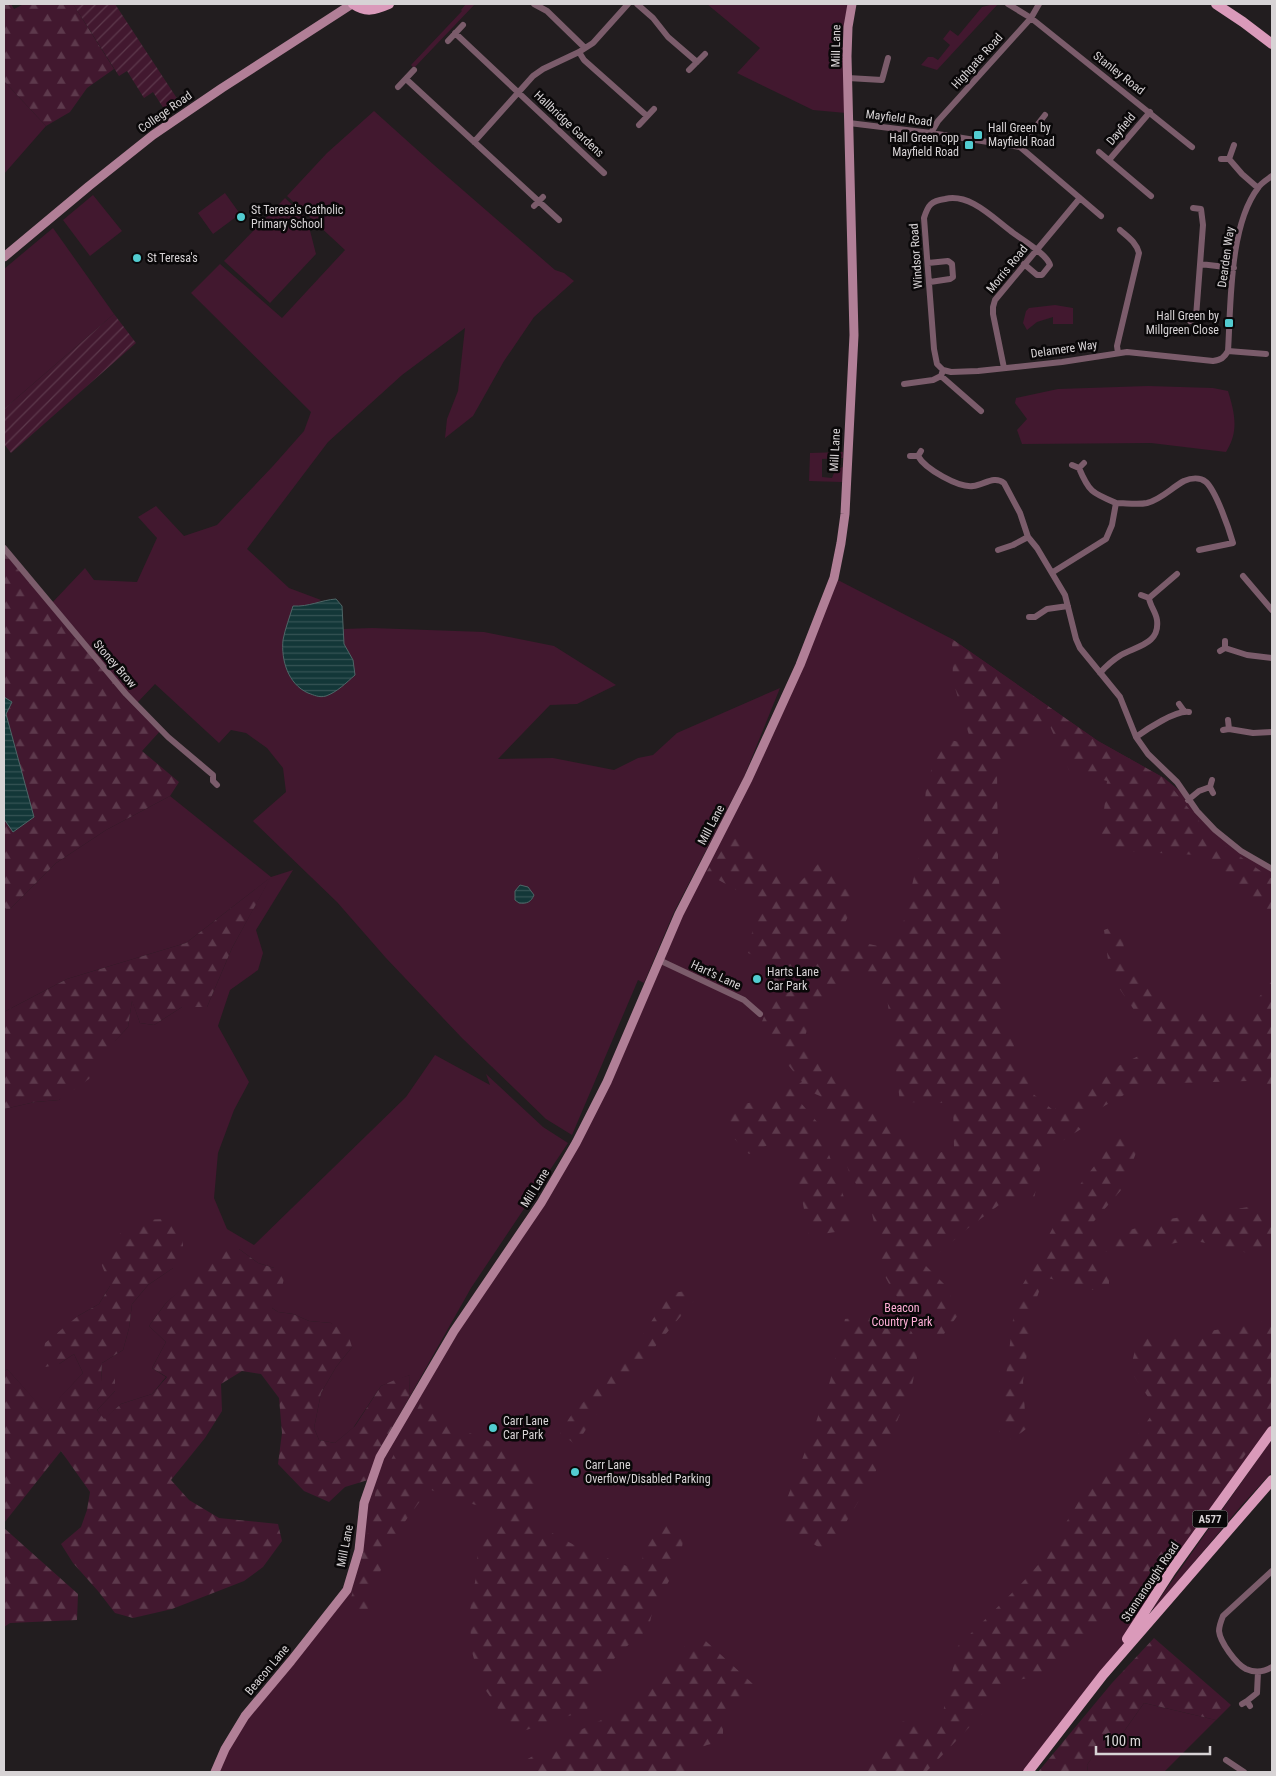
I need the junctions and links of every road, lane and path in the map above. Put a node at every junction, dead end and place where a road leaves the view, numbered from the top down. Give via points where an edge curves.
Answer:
1 (352, 4) edge
2 (389, 4) edge
3 (534, 4) edge
4 (628, 4) edge
5 (637, 4) edge
6 (852, 4) edge
7 (1008, 4) edge
8 (1039, 4) edge
9 (1216, 4) edge
10 (1031, 18) junction
11 (463, 25) dead end
12 (455, 33) junction
13 (448, 42) dead end
14 (1272, 44) edge
15 (582, 50) junction
16 (705, 54) dead end
17 (888, 58) dead end
18 (697, 62) junction
19 (414, 70) dead end
20 (689, 70) dead end
21 (848, 78) junction
22 (406, 79) junction
23 (398, 87) dead end
24 (518, 92) junction
25 (654, 109) dead end
26 (1150, 112) junction
27 (1045, 115) dead end
28 (647, 116) junction
29 (849, 123) junction
30 (639, 125) dead end
31 (931, 133) junction
32 (474, 142) junction
33 (1234, 146) dead end
34 (1020, 147) junction
35 (1192, 147) dead end
36 (1099, 152) dead end
37 (1229, 158) junction
38 (1221, 159) dead end
39 (1110, 160) junction
40 (604, 173) dead end
41 (1272, 176) edge
42 (1258, 188) junction
43 (1151, 196) dead end
44 (1080, 198) junction
45 (1193, 208) dead end
46 (1101, 216) dead end
47 (559, 220) dead end
48 (1120, 230) dead end
49 (1036, 250) junction
50 (4, 257) edge
51 (928, 263) junction
52 (1024, 264) junction
53 (1200, 264) junction
54 (1234, 268) junction
55 (930, 282) junction
56 (1196, 319) dead end
57 (1228, 351) junction
58 (1118, 353) junction
59 (1266, 354) dead end
60 (1004, 368) junction
61 (942, 373) junction
62 (904, 384) dead end
63 (981, 411) dead end
64 (910, 456) dead end
65 (1072, 465) dead end
66 (1116, 503) junction
67 (1028, 537) junction
68 (4, 548) edge
69 (997, 550) dead end
70 (1199, 550) dead end
71 (1053, 572) junction
72 (1243, 576) dead end
73 (1177, 577) dead end
74 (1141, 595) dead end
75 (1148, 598) junction
76 (1068, 606) junction
77 (1272, 610) edge
78 (1029, 617) dead end
79 (1223, 646) dead end
80 (1272, 658) edge
81 (1100, 673) junction
82 (1179, 704) dead end
83 (1228, 720) dead end
84 (1272, 732) edge
85 (1136, 736) junction
86 (217, 785) dead end
87 (1212, 787) dead end
88 (1188, 800) junction
89 (1272, 869) edge
90 (659, 960) junction
91 (760, 1014) dead end
92 (1272, 1431) edge
93 (1272, 1480) edge
94 (1272, 1572) edge
95 (348, 1590) joint
96 (1272, 1667) edge
97 (1258, 1672) junction
98 (1103, 1675) junction
99 (1247, 1704) dead end
100 (1226, 1760) dead end
101 (1233, 1766) junction
102 (215, 1772) edge
103 (1028, 1772) edge
104 (1229, 1772) edge
105 (1244, 1772) edge

1 - 2 main road via 366,10
1 - 50 street, College Road via 153,135
3 - 15 street via 547,11
4 - 15 street, Hallbridge Gardens
5 - 18 street
6 - 21 street, Mill Lane via 848,27
7 - 10 street, Stanley Road
8 - 10 street, Highgate Road
9 - 14 main road
10 - 26 street, Stanley Road
10 - 31 street, Highgate Road via 938,121
11 - 12 street
12 - 13 street
12 - 24 street, Hallbridge Gardens
15 - 24 street, Hallbridge Gardens via 543,68
15 - 28 street via 584,60
16 - 18 street
17 - 21 street via 881,83
18 - 20 street
19 - 22 street
21 - 29 street, Mill Lane
22 - 23 street
22 - 32 street
24 - 32 street, Hallbridge Gardens
24 - 40 street, Hallbridge Gardens
25 - 28 street
26 - 35 street, Stanley Road
26 - 39 street, Dayfield
27 - 34 street
28 - 30 street
29 - 31 street, Mayfield Road
29 - 90 street, Mill Lane via 853,350 842,543 834,578 800,665
31 - 34 street, Mayfield Road
32 - 47 street
33 - 37 street
34 - 44 street
36 - 39 street
37 - 38 street
37 - 42 street
39 - 43 street
41 - 42 street, Dearden Way
42 - 54 street, Dearden Way via 1239,231
44 - 46 street
44 - 49 street, Morris Road
45 - 53 street via 1203,207
48 - 58 street via 1132,240 1139,253
49 - 51 street, Windsor Road via 972,202 954,196 937,200 927,207 924,218
49 - 52 street, Morris Road
49 - 52 street via 1050,265 1037,275
51 - 55 street, Windsor Road
51 - 55 street via 948,261 953,269 950,279
52 - 60 street, Morris Road via 993,307
53 - 54 street
53 - 56 street
54 - 57 street, Dearden Way
55 - 61 street, Windsor Road via 934,350
57 - 58 street, Delamere Way via 1220,360 1213,361
57 - 59 street
58 - 60 street, Delamere Way
60 - 61 street, Delamere Way
61 - 62 street, Delamere Way via 933,380
61 - 63 street
64 - 67 street via 920,454 921,462 964,486 1000,480 1020,512
65 - 66 street via 1081,466 1091,491
66 - 70 street via 1146,504 1193,478 1206,482 1234,545
66 - 71 street via 1106,539
67 - 69 street
67 - 71 street
68 - 86 street, Stoney Brow via 126,694 168,737 213,775
71 - 76 street
72 - 77 street
73 - 75 street
74 - 75 street
75 - 81 street via 1156,616 1156,634 1149,642 1112,661
76 - 78 street via 1047,609
76 - 81 street via 1080,648
79 - 80 street via 1247,655
81 - 85 street via 1120,697
82 - 85 street via 1186,712 1157,722
83 - 84 street via 1226,730
85 - 88 street via 1148,754 1177,782
87 - 88 street via 1199,791
88 - 89 street via 1215,830
90 - 91 street, Hart's Lane via 744,1000
90 - 95 street, Mill Lane via 607,1082 576,1143 541,1203 454,1331 380,1457 364,1503 359,1550
92 - 98 main road, Stannanought Road / A577 via 1171,1571
93 - 98 main road, Stannanought Road / A577
94 - 97 street via 1226,1613 1220,1625 1221,1636 1232,1655 1246,1669
95 - 102 street, Beacon Lane via 245,1716
96 - 97 street
97 - 99 street via 1257,1693
98 - 103 main road, Stannanought Road / A577
100 - 101 street
101 - 104 street
101 - 105 street

